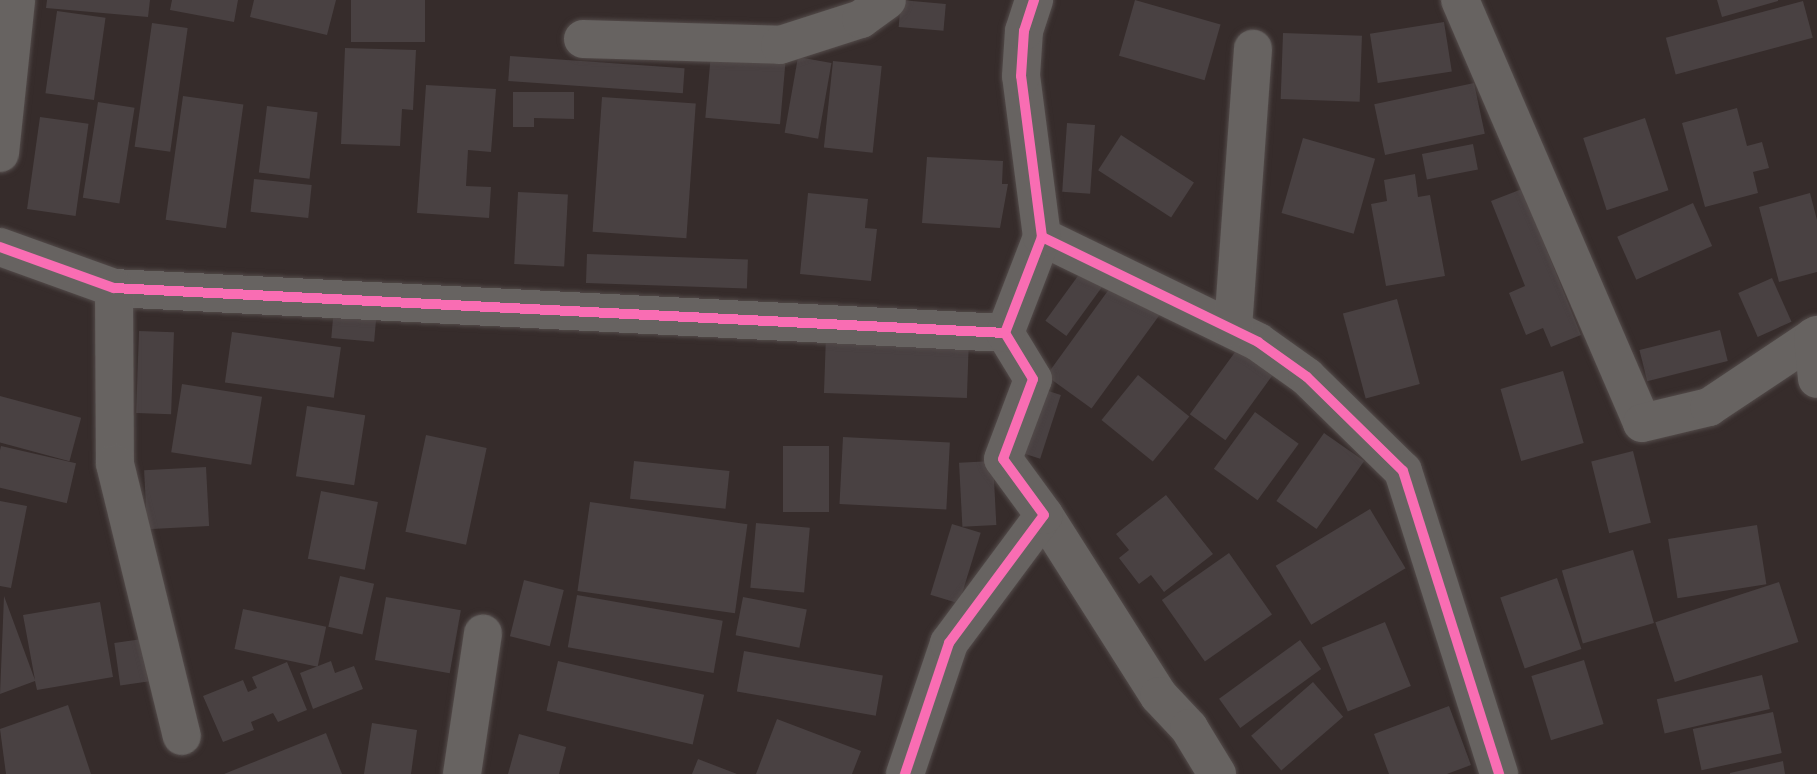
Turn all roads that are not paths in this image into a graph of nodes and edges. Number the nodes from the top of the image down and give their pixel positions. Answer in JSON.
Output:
{"nodes":[{"id":1,"x":16,"y":0,"type":"edge"},
{"id":2,"x":887,"y":0,"type":"edge"},
{"id":3,"x":1034,"y":0,"type":"edge"},
{"id":4,"x":1460,"y":0,"type":"edge"},
{"id":5,"x":583,"y":39,"type":"dead end"},
{"id":6,"x":1253,"y":49,"type":"dead end"},
{"id":7,"x":0,"y":153,"type":"edge"},
{"id":8,"x":1042,"y":237,"type":"junction"},
{"id":9,"x":0,"y":247,"type":"edge"},
{"id":10,"x":114,"y":288,"type":"junction"},
{"id":11,"x":1233,"y":328,"type":"junction"},
{"id":12,"x":1005,"y":333,"type":"junction"},
{"id":13,"x":1815,"y":336,"type":"edge"},
{"id":14,"x":1817,"y":379,"type":"edge"},
{"id":15,"x":1044,"y":515,"type":"junction"},
{"id":16,"x":483,"y":634,"type":"dead end"},
{"id":17,"x":182,"y":736,"type":"dead end"},
{"id":18,"x":462,"y":774,"type":"edge"},
{"id":19,"x":905,"y":774,"type":"edge"},
{"id":20,"x":1217,"y":774,"type":"edge"},
{"id":21,"x":1499,"y":774,"type":"edge"}],
"edges":[{"from":1,"to":7,"type":"street"},
{"from":2,"to":5,"type":"street"},
{"from":3,"to":8,"type":"street"},
{"from":4,"to":13,"type":"street"},
{"from":6,"to":11,"type":"street"},
{"from":8,"to":11,"type":"street"},
{"from":8,"to":12,"type":"street"},
{"from":9,"to":10,"type":"street"},
{"from":10,"to":12,"type":"street"},
{"from":10,"to":17,"type":"street"},
{"from":11,"to":21,"type":"street"},
{"from":12,"to":15,"type":"street"},
{"from":13,"to":14,"type":"street"},
{"from":15,"to":19,"type":"street"},
{"from":15,"to":20,"type":"street"},
{"from":16,"to":18,"type":"street"}]}
